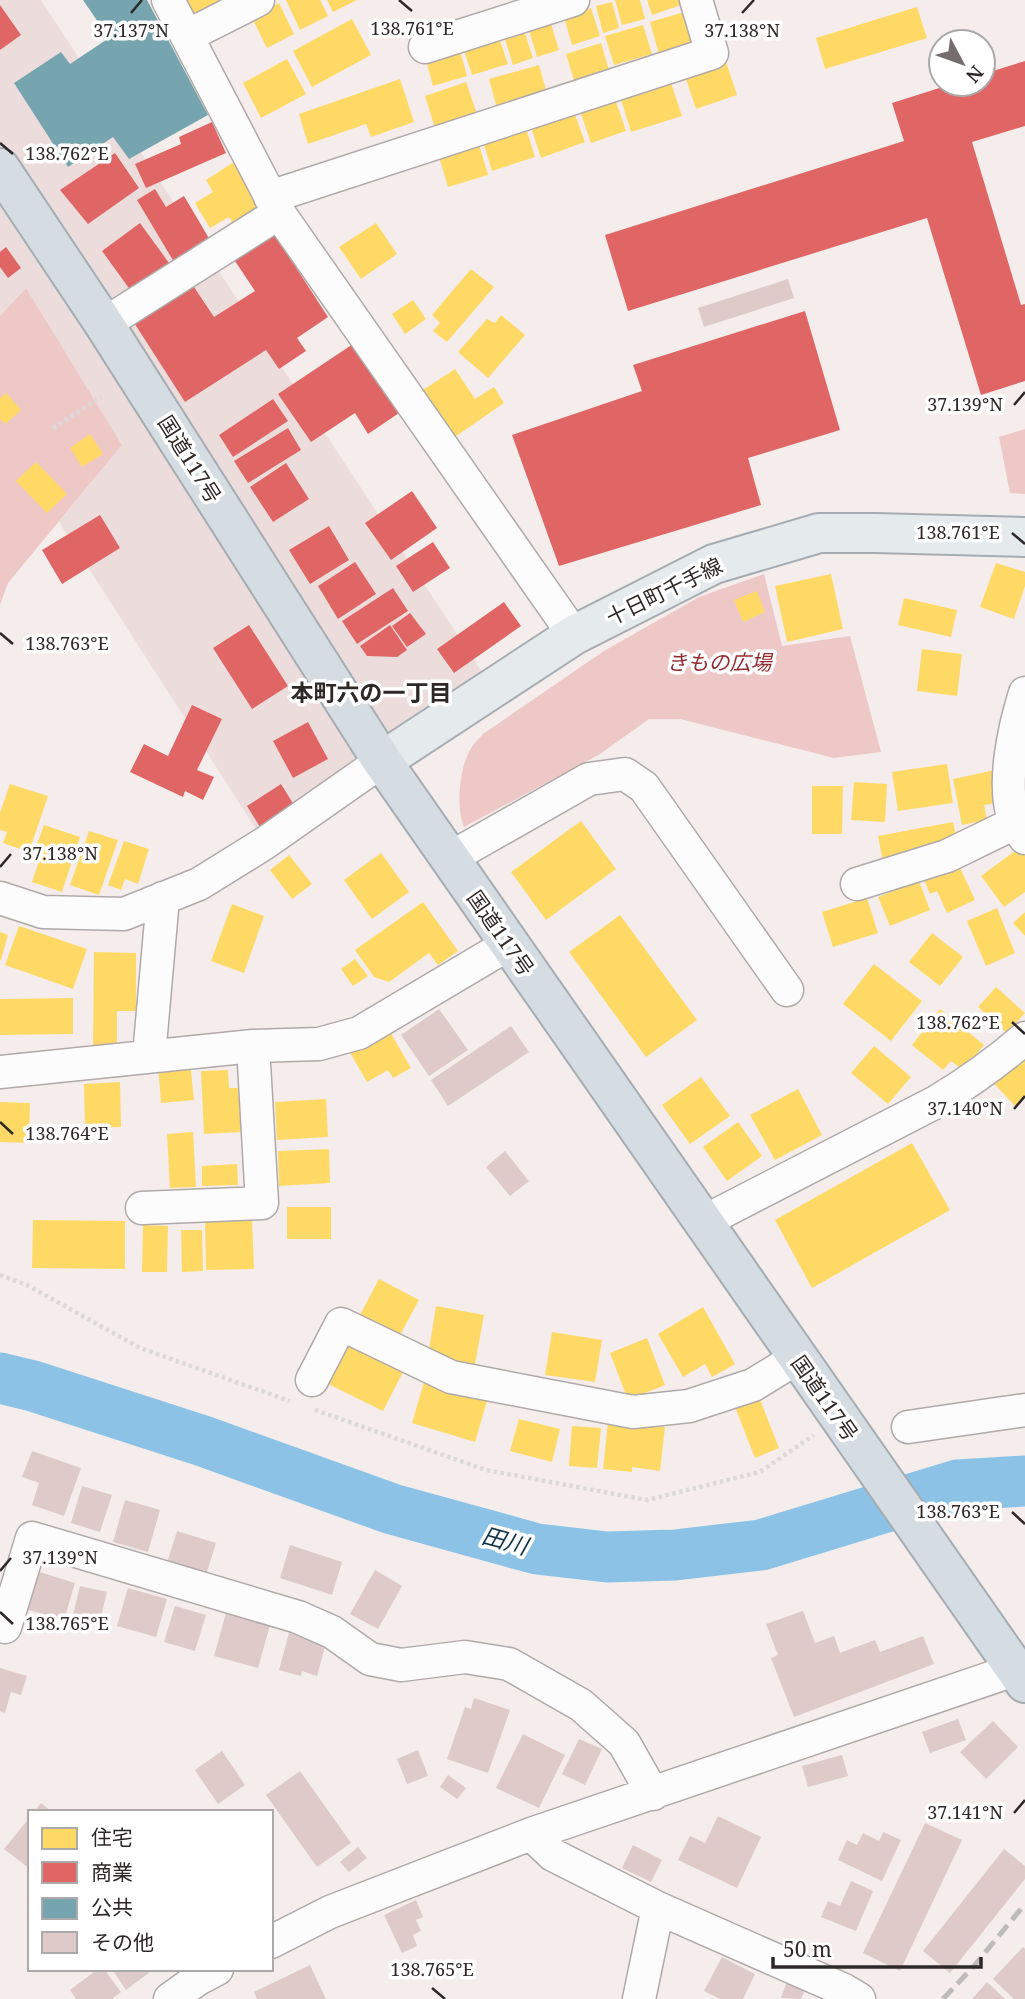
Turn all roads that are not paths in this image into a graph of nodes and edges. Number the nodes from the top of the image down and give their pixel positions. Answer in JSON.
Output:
{"nodes":[{"id":1,"x":168,"y":0,"type":"edge"},
{"id":2,"x":258,"y":0,"type":"edge"},
{"id":3,"x":573,"y":0,"type":"edge"},
{"id":4,"x":696,"y":0,"type":"edge"},
{"id":5,"x":187,"y":36,"type":"junction"},
{"id":6,"x":425,"y":47,"type":"dead end"},
{"id":7,"x":0,"y":168,"type":"edge"},
{"id":8,"x":274,"y":205,"type":"junction"},
{"id":9,"x":104,"y":324,"type":"junction"},
{"id":10,"x":1025,"y":537,"type":"edge"},
{"id":11,"x":574,"y":635,"type":"junction"},
{"id":12,"x":1025,"y":694,"type":"edge"},
{"id":13,"x":382,"y":761,"type":"junction"},
{"id":14,"x":1019,"y":817,"type":"edge"},
{"id":15,"x":450,"y":858,"type":"junction"},
{"id":16,"x":857,"y":884,"type":"dead end"},
{"id":17,"x":0,"y":898,"type":"edge"},
{"id":18,"x":163,"y":898,"type":"junction"},
{"id":19,"x":509,"y":944,"type":"junction"},
{"id":20,"x":787,"y":990,"type":"dead end"},
{"id":21,"x":1025,"y":1038,"type":"edge"},
{"id":22,"x":253,"y":1046,"type":"junction"},
{"id":23,"x":149,"y":1056,"type":"junction"},
{"id":24,"x":0,"y":1072,"type":"edge"},
{"id":25,"x":142,"y":1208,"type":"dead end"},
{"id":26,"x":702,"y":1222,"type":"junction"},
{"id":27,"x":797,"y":1358,"type":"junction"},
{"id":28,"x":307,"y":1398,"type":"road end"},
{"id":29,"x":1025,"y":1410,"type":"edge"},
{"id":30,"x":908,"y":1427,"type":"dead end"},
{"id":31,"x":0,"y":1625,"type":"edge"},
{"id":32,"x":1021,"y":1676,"type":"edge"},
{"id":33,"x":653,"y":1794,"type":"junction"},
{"id":34,"x":531,"y":1834,"type":"junction"},
{"id":35,"x":660,"y":1909,"type":"junction"},
{"id":36,"x":273,"y":1941,"type":"edge"},
{"id":37,"x":213,"y":1971,"type":"edge"},
{"id":38,"x":170,"y":1999,"type":"edge"},
{"id":39,"x":639,"y":1999,"type":"edge"},
{"id":40,"x":859,"y":1999,"type":"edge"}],
"edges":[{"from":1,"to":5,"type":"street"},
{"from":2,"to":5,"type":"street"},
{"from":3,"to":6,"type":"street"},
{"from":4,"to":8,"type":"street"},
{"from":5,"to":8,"type":"street"},
{"from":7,"to":9,"type":"highway","name":"国道117号"},
{"from":8,"to":9,"type":"street"},
{"from":8,"to":11,"type":"street"},
{"from":9,"to":13,"type":"highway","name":"国道117号"},
{"from":10,"to":11,"type":"main road","name":"十日町千手線"},
{"from":11,"to":13,"type":"main road","name":"十日町千手線"},
{"from":12,"to":14,"type":"street"},
{"from":13,"to":15,"type":"highway","name":"国道117号"},
{"from":13,"to":18,"type":"street"},
{"from":14,"to":16,"type":"street"},
{"from":15,"to":19,"type":"highway","name":"国道117号"},
{"from":15,"to":20,"type":"street"},
{"from":17,"to":18,"type":"street"},
{"from":18,"to":23,"type":"street"},
{"from":19,"to":22,"type":"street"},
{"from":19,"to":26,"type":"highway","name":"国道117号"},
{"from":21,"to":26,"type":"street"},
{"from":22,"to":23,"type":"street"},
{"from":22,"to":25,"type":"street"},
{"from":23,"to":24,"type":"street"},
{"from":26,"to":27,"type":"highway","name":"国道117号"},
{"from":27,"to":28,"type":"street"},
{"from":27,"to":32,"type":"highway","name":"国道117号"},
{"from":29,"to":30,"type":"street"},
{"from":31,"to":33,"type":"street"},
{"from":32,"to":33,"type":"street"},
{"from":33,"to":34,"type":"street"},
{"from":34,"to":35,"type":"street"},
{"from":34,"to":36,"type":"street"},
{"from":35,"to":39,"type":"street"},
{"from":35,"to":40,"type":"street"},
{"from":37,"to":38,"type":"street"}]}
